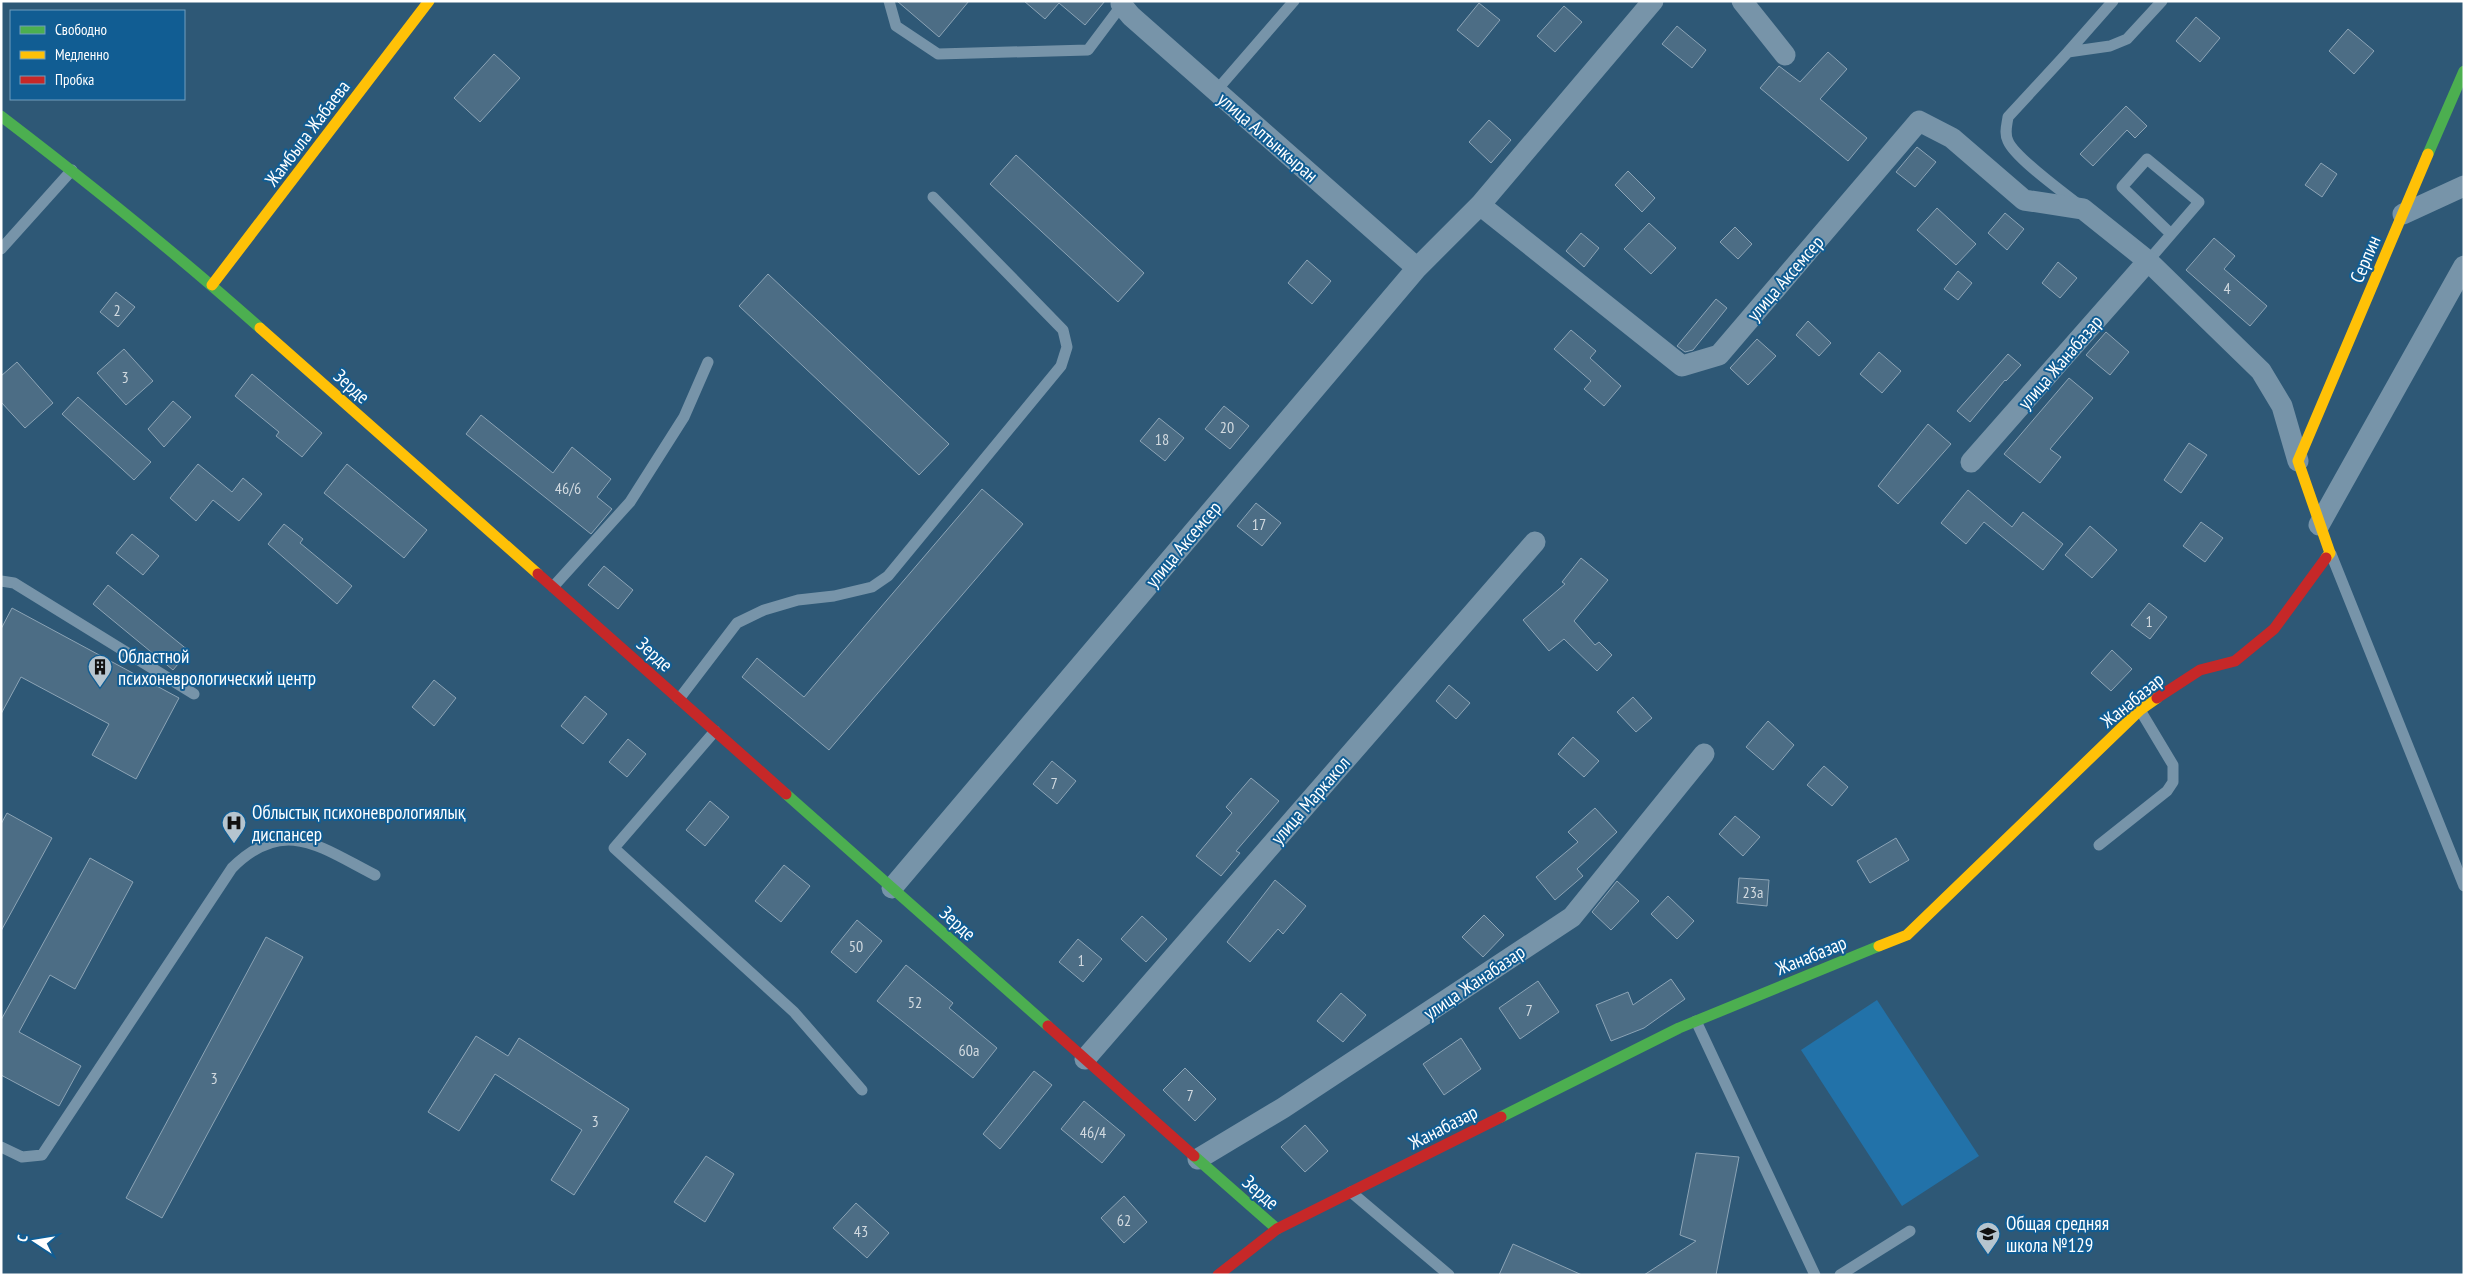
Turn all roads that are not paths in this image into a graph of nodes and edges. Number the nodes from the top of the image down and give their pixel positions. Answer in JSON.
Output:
{"nodes":[{"id":1,"x":429,"y":1,"type":"edge"},
{"id":2,"x":888,"y":1,"type":"edge"},
{"id":3,"x":1294,"y":1,"type":"edge"},
{"id":4,"x":1653,"y":1,"type":"edge"},
{"id":5,"x":1742,"y":1,"type":"edge"},
{"id":6,"x":2113,"y":1,"type":"edge"},
{"id":7,"x":2162,"y":1,"type":"edge"},
{"id":8,"x":1123,"y":3,"type":"edge"},
{"id":9,"x":2068,"y":52,"type":"junction"},
{"id":10,"x":1785,"y":55,"type":"dead end"},
{"id":11,"x":2464,"y":71,"type":"edge"},
{"id":12,"x":1216,"y":91,"type":"junction"},
{"id":13,"x":1,"y":116,"type":"edge"},
{"id":14,"x":72,"y":170,"type":"junction"},
{"id":15,"x":2464,"y":186,"type":"edge"},
{"id":16,"x":933,"y":197,"type":"dead end"},
{"id":17,"x":1480,"y":204,"type":"junction"},
{"id":18,"x":2083,"y":209,"type":"junction"},
{"id":19,"x":2404,"y":214,"type":"junction"},
{"id":20,"x":2171,"y":234,"type":"junction"},
{"id":21,"x":1,"y":249,"type":"edge"},
{"id":22,"x":2148,"y":261,"type":"junction"},
{"id":23,"x":2464,"y":266,"type":"edge"},
{"id":24,"x":1416,"y":268,"type":"junction"},
{"id":25,"x":212,"y":285,"type":"junction"},
{"id":26,"x":708,"y":362,"type":"dead end"},
{"id":27,"x":2298,"y":461,"type":"junction"},
{"id":28,"x":1971,"y":462,"type":"dead end"},
{"id":29,"x":2319,"y":524,"type":"junction"},
{"id":30,"x":1535,"y":542,"type":"dead end"},
{"id":31,"x":2330,"y":553,"type":"junction"},
{"id":32,"x":1,"y":581,"type":"edge"},
{"id":33,"x":553,"y":587,"type":"junction"},
{"id":34,"x":194,"y":694,"type":"dead end"},
{"id":35,"x":679,"y":699,"type":"junction"},
{"id":36,"x":2140,"y":710,"type":"junction"},
{"id":37,"x":715,"y":731,"type":"junction"},
{"id":38,"x":1704,"y":754,"type":"dead end"},
{"id":39,"x":2099,"y":845,"type":"dead end"},
{"id":40,"x":374,"y":875,"type":"dead end"},
{"id":41,"x":2464,"y":886,"type":"edge"},
{"id":42,"x":892,"y":888,"type":"junction"},
{"id":43,"x":1696,"y":1021,"type":"junction"},
{"id":44,"x":1085,"y":1059,"type":"junction"},
{"id":45,"x":862,"y":1090,"type":"dead end"},
{"id":46,"x":1,"y":1147,"type":"edge"},
{"id":47,"x":1198,"y":1159,"type":"junction"},
{"id":48,"x":1351,"y":1192,"type":"junction"},
{"id":49,"x":1277,"y":1229,"type":"junction"},
{"id":50,"x":1910,"y":1231,"type":"dead end"},
{"id":51,"x":1218,"y":1275,"type":"edge"},
{"id":52,"x":1449,"y":1275,"type":"edge"},
{"id":53,"x":1815,"y":1275,"type":"edge"},
{"id":54,"x":1840,"y":1275,"type":"edge"}],
"edges":[{"from":1,"to":25,"type":"street","name":"Жамбыла Жабаева"},
{"from":2,"to":8,"type":"lane"},
{"from":3,"to":12,"type":"lane"},
{"from":4,"to":17,"type":"street","name":"улица Аксемсер"},
{"from":5,"to":10,"type":"street"},
{"from":6,"to":9,"type":"lane"},
{"from":7,"to":9,"type":"lane"},
{"from":8,"to":12,"type":"street","name":"улица Алтынкыран"},
{"from":9,"to":18,"type":"lane"},
{"from":11,"to":19,"type":"street","name":"Серпин"},
{"from":12,"to":24,"type":"street","name":"улица Алтынкыран"},
{"from":13,"to":14,"type":"street","name":"Зерде"},
{"from":14,"to":21,"type":"lane"},
{"from":14,"to":25,"type":"street","name":"Зерде"},
{"from":15,"to":19,"type":"street"},
{"from":16,"to":35,"type":"lane"},
{"from":17,"to":18,"type":"street","name":"улица Аксемсер"},
{"from":17,"to":24,"type":"street","name":"улица Аксемсер"},
{"from":18,"to":22,"type":"street"},
{"from":19,"to":27,"type":"street","name":"Серпин"},
{"from":20,"to":20,"type":"lane"},
{"from":20,"to":22,"type":"lane"},
{"from":22,"to":27,"type":"street"},
{"from":22,"to":28,"type":"street","name":"улица Жанабазар"},
{"from":23,"to":29,"type":"street"},
{"from":24,"to":42,"type":"street","name":"улица Аксемсер"},
{"from":25,"to":33,"type":"street","name":"Зерде"},
{"from":26,"to":33,"type":"lane"},
{"from":27,"to":29,"type":"street"},
{"from":29,"to":31,"type":"street"},
{"from":30,"to":44,"type":"street","name":"улица Маркакол"},
{"from":31,"to":36,"type":"street","name":"Жанабазар"},
{"from":31,"to":41,"type":"lane"},
{"from":32,"to":34,"type":"lane"},
{"from":33,"to":35,"type":"street","name":"Зерде"},
{"from":35,"to":37,"type":"street","name":"Зерде"},
{"from":36,"to":39,"type":"lane"},
{"from":36,"to":43,"type":"street","name":"Жанабазар"},
{"from":37,"to":42,"type":"street","name":"Зерде"},
{"from":37,"to":45,"type":"lane"},
{"from":38,"to":47,"type":"street","name":"улица Жанабазар"},
{"from":40,"to":46,"type":"lane"},
{"from":42,"to":44,"type":"street","name":"Зерде"},
{"from":43,"to":48,"type":"street","name":"Жанабазар"},
{"from":43,"to":53,"type":"lane"},
{"from":44,"to":47,"type":"street","name":"Зерде"},
{"from":47,"to":49,"type":"street","name":"Зерде"},
{"from":48,"to":49,"type":"street","name":"Жанабазар"},
{"from":48,"to":52,"type":"lane"},
{"from":49,"to":51,"type":"street","name":"Жанабазар"},
{"from":50,"to":54,"type":"lane"}]}
